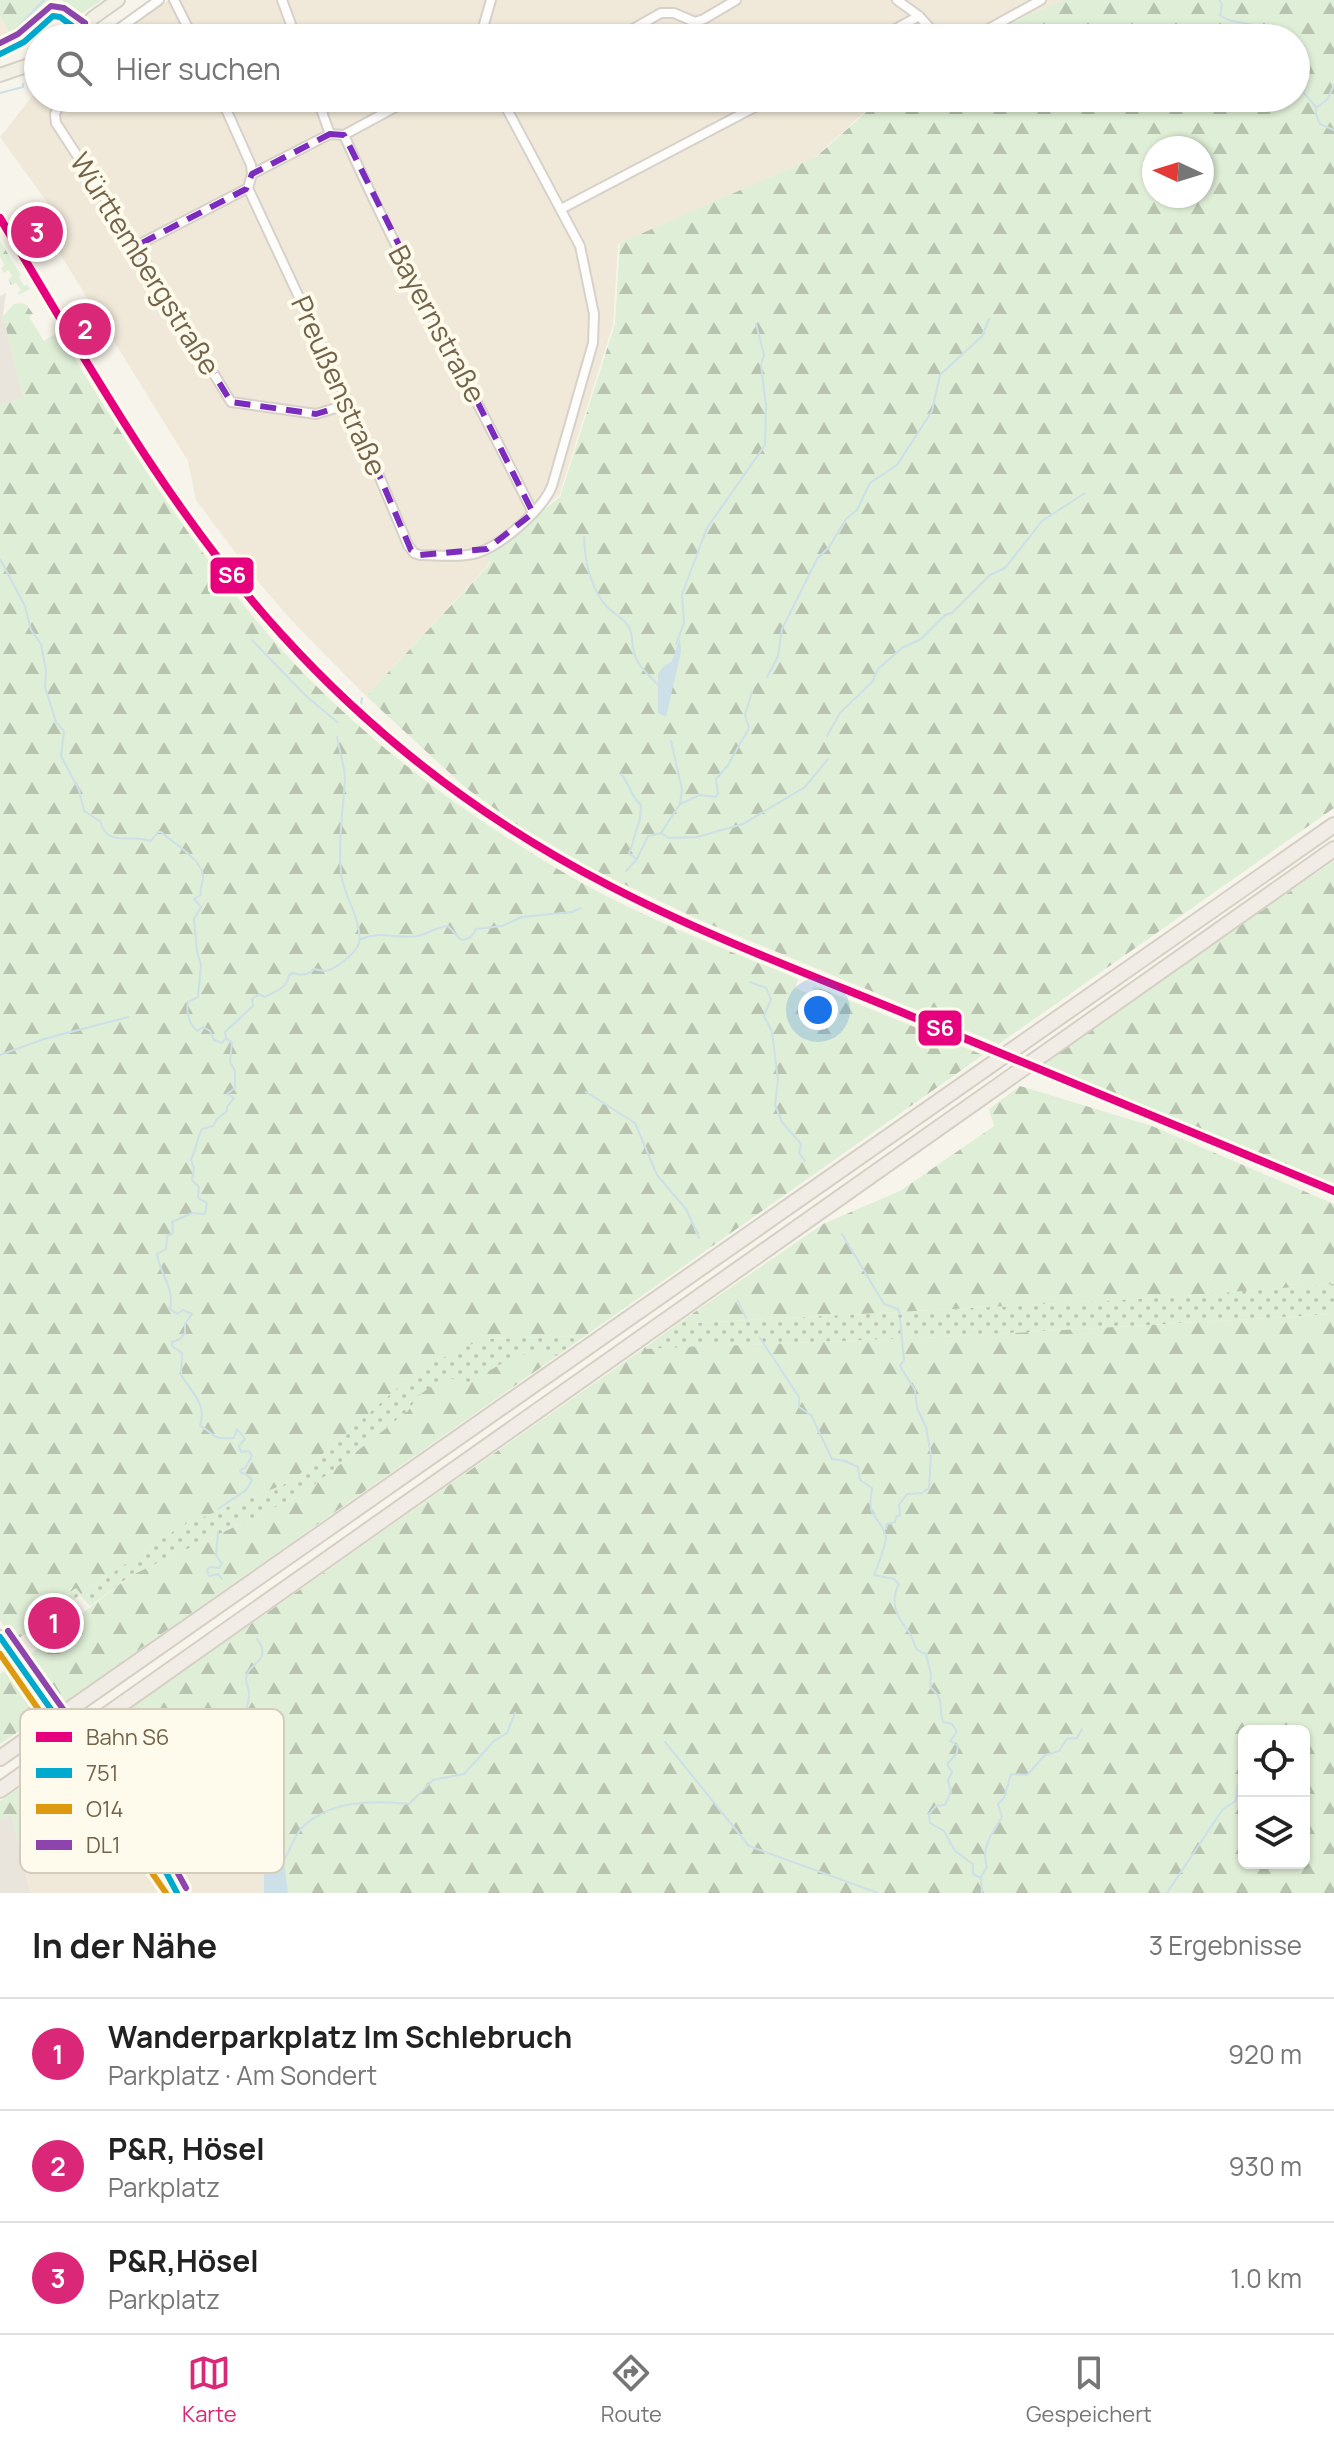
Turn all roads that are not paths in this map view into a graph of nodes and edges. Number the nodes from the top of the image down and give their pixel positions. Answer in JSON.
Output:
{"nodes":[{"id":1,"x":118,"y":0,"type":"edge"},
{"id":2,"x":159,"y":0,"type":"edge"},
{"id":3,"x":174,"y":0,"type":"edge"},
{"id":4,"x":282,"y":0,"type":"edge"},
{"id":5,"x":491,"y":0,"type":"edge"},
{"id":6,"x":736,"y":0,"type":"edge"},
{"id":7,"x":897,"y":0,"type":"edge"},
{"id":8,"x":1041,"y":0,"type":"edge"},
{"id":9,"x":919,"y":16,"type":"junction"},
{"id":10,"x":87,"y":24,"type":"edge"},
{"id":11,"x":126,"y":24,"type":"edge"},
{"id":12,"x":186,"y":24,"type":"edge"},
{"id":13,"x":291,"y":24,"type":"edge"},
{"id":14,"x":484,"y":24,"type":"edge"},
{"id":15,"x":642,"y":24,"type":"edge"},
{"id":16,"x":904,"y":24,"type":"edge"},
{"id":17,"x":926,"y":24,"type":"edge"},
{"id":18,"x":997,"y":24,"type":"edge"},
{"id":19,"x":24,"y":67,"type":"edge"},
{"id":20,"x":0,"y":75,"type":"edge"},
{"id":21,"x":55,"y":112,"type":"edge"},
{"id":22,"x":227,"y":112,"type":"edge"},
{"id":23,"x":322,"y":112,"type":"edge"},
{"id":24,"x":386,"y":112,"type":"edge"},
{"id":25,"x":510,"y":112,"type":"edge"},
{"id":26,"x":745,"y":112,"type":"edge"},
{"id":27,"x":330,"y":134,"type":"junction"},
{"id":28,"x":344,"y":135,"type":"junction"},
{"id":29,"x":252,"y":174,"type":"junction"},
{"id":30,"x":248,"y":188,"type":"junction"},
{"id":31,"x":561,"y":209,"type":"junction"},
{"id":32,"x":136,"y":246,"type":"junction"},
{"id":33,"x":349,"y":404,"type":"junction"},
{"id":34,"x":533,"y":513,"type":"junction"},
{"id":35,"x":1334,"y":825,"type":"edge"},
{"id":36,"x":1334,"y":849,"type":"edge"},
{"id":37,"x":0,"y":1637,"type":"edge"},
{"id":38,"x":50,"y":1709,"type":"edge"},
{"id":39,"x":70,"y":1709,"type":"edge"},
{"id":40,"x":115,"y":1709,"type":"edge"},
{"id":41,"x":20,"y":1744,"type":"edge"},
{"id":42,"x":0,"y":1758,"type":"edge"},
{"id":43,"x":20,"y":1776,"type":"edge"},
{"id":44,"x":0,"y":1790,"type":"edge"},
{"id":45,"x":162,"y":1873,"type":"edge"},
{"id":46,"x":174,"y":1893,"type":"edge"}],
"edges":[{"from":1,"to":10,"type":"main road"},
{"from":2,"to":11,"type":"street"},
{"from":3,"to":12,"type":"street"},
{"from":4,"to":13,"type":"street"},
{"from":5,"to":14,"type":"street"},
{"from":6,"to":15,"type":"street"},
{"from":7,"to":9,"type":"street"},
{"from":8,"to":18,"type":"street"},
{"from":9,"to":16,"type":"street"},
{"from":9,"to":17,"type":"street"},
{"from":19,"to":20,"type":"main road"},
{"from":21,"to":32,"type":"street","name":"Württembergstraße"},
{"from":22,"to":29,"type":"street"},
{"from":23,"to":27,"type":"street"},
{"from":24,"to":28,"type":"street"},
{"from":25,"to":31,"type":"street"},
{"from":26,"to":31,"type":"street"},
{"from":27,"to":28,"type":"street"},
{"from":27,"to":29,"type":"street"},
{"from":28,"to":34,"type":"street","name":"Bayernstraße"},
{"from":29,"to":30,"type":"street"},
{"from":30,"to":32,"type":"street"},
{"from":30,"to":33,"type":"street","name":"Preußenstraße"},
{"from":31,"to":34,"type":"street"},
{"from":32,"to":33,"type":"street","name":"Württembergstraße"},
{"from":33,"to":34,"type":"street","name":"Preußenstraße"},
{"from":35,"to":39,"type":"highway"},
{"from":36,"to":40,"type":"highway"},
{"from":37,"to":38,"type":"main road","bridge":true},
{"from":41,"to":42,"type":"highway"},
{"from":43,"to":44,"type":"highway"},
{"from":45,"to":46,"type":"main road","bridge":true}]}
